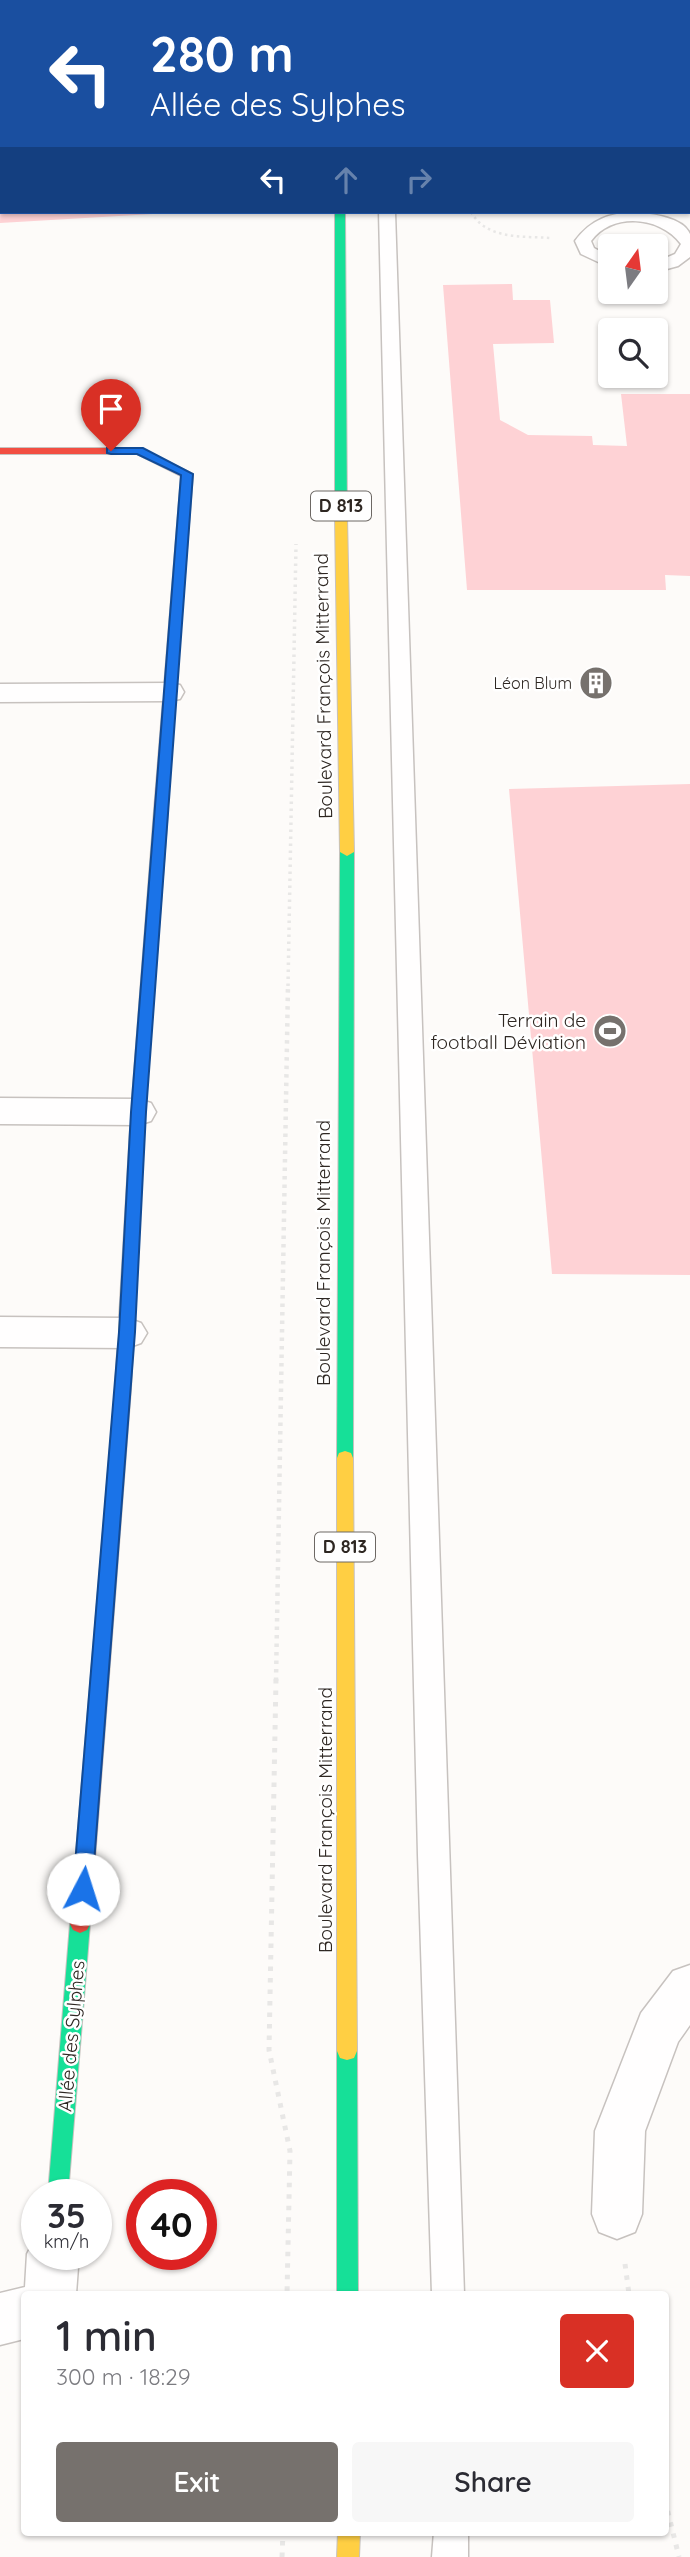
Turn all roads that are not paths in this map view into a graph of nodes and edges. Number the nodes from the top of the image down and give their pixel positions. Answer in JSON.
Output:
{"nodes":[{"id":1,"x":340,"y":214,"type":"edge"},
{"id":2,"x":387,"y":214,"type":"edge"},
{"id":3,"x":645,"y":215,"type":"edge"},
{"id":4,"x":598,"y":257,"type":"edge"},
{"id":5,"x":668,"y":263,"type":"edge"},
{"id":6,"x":0,"y":451,"type":"edge"},
{"id":7,"x":169,"y":692,"type":"junction"},
{"id":8,"x":0,"y":693,"type":"edge"},
{"id":9,"x":0,"y":1111,"type":"edge"},
{"id":10,"x":138,"y":1112,"type":"junction"},
{"id":11,"x":0,"y":1332,"type":"edge"},
{"id":12,"x":127,"y":1332,"type":"junction"},
{"id":13,"x":690,"y":1987,"type":"edge"},
{"id":14,"x":59,"y":2179,"type":"edge"},
{"id":15,"x":617,"y":2214,"type":"dead end"},
{"id":16,"x":52,"y":2270,"type":"edge"},
{"id":17,"x":50,"y":2291,"type":"edge"},
{"id":18,"x":348,"y":2291,"type":"edge"},
{"id":19,"x":448,"y":2291,"type":"edge"},
{"id":20,"x":21,"y":2313,"type":"edge"},
{"id":21,"x":0,"y":2319,"type":"edge"},
{"id":22,"x":349,"y":2536,"type":"edge"},
{"id":23,"x":451,"y":2536,"type":"edge"},
{"id":24,"x":348,"y":2557,"type":"edge"},
{"id":25,"x":450,"y":2557,"type":"edge"}],
"edges":[{"from":1,"to":18,"type":"main road","name":"Boulevard François Mitterrand","number":"D 813"},
{"from":2,"to":19,"type":"lane"},
{"from":3,"to":4,"type":"lane"},
{"from":3,"to":5,"type":"lane"},
{"from":6,"to":7,"type":"main road","name":"Allée des Sylphes"},
{"from":7,"to":8,"type":"street"},
{"from":7,"to":10,"type":"main road","name":"Allée des Sylphes"},
{"from":9,"to":10,"type":"street"},
{"from":10,"to":12,"type":"main road","name":"Allée des Sylphes"},
{"from":11,"to":12,"type":"street"},
{"from":12,"to":14,"type":"main road","name":"Allée des Sylphes"},
{"from":13,"to":15,"type":"street"},
{"from":16,"to":17,"type":"street"},
{"from":20,"to":21,"type":"street"},
{"from":22,"to":24,"type":"main road"},
{"from":23,"to":25,"type":"lane"}]}
